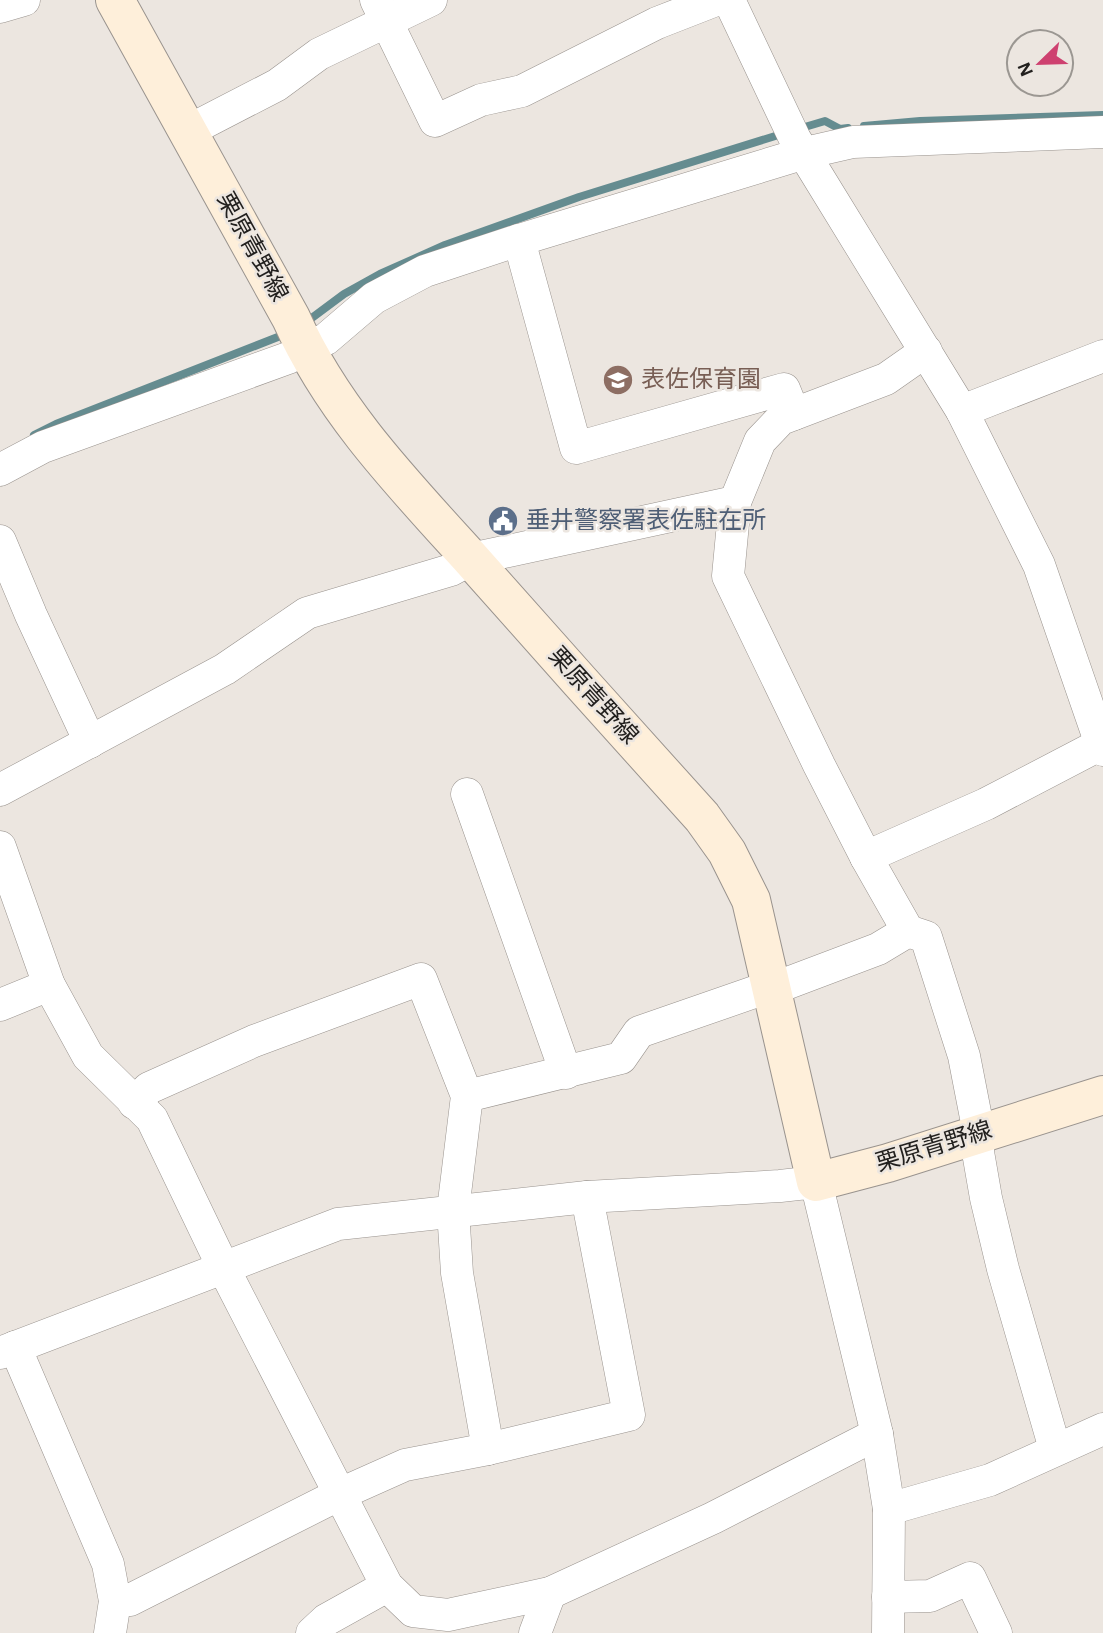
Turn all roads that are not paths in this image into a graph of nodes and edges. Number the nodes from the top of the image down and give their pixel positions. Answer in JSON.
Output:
{"nodes":[{"id":1,"x":24,"y":0,"type":"edge"},
{"id":2,"x":115,"y":0,"type":"edge"},
{"id":3,"x":431,"y":0,"type":"edge"},
{"id":4,"x":716,"y":0,"type":"edge"},
{"id":5,"x":729,"y":0,"type":"edge"},
{"id":6,"x":0,"y":7,"type":"edge"},
{"id":7,"x":381,"y":11,"type":"edge"},
{"id":8,"x":188,"y":131,"type":"junction"},
{"id":9,"x":1103,"y":132,"type":"edge"},
{"id":10,"x":796,"y":137,"type":"junction"},
{"id":11,"x":519,"y":240,"type":"junction"},
{"id":12,"x":299,"y":336,"type":"junction"},
{"id":13,"x":926,"y":351,"type":"junction"},
{"id":14,"x":1103,"y":356,"type":"edge"},
{"id":15,"x":962,"y":411,"type":"junction"},
{"id":16,"x":794,"y":414,"type":"junction"},
{"id":17,"x":0,"y":470,"type":"edge"},
{"id":18,"x":734,"y":502,"type":"junction"},
{"id":19,"x":0,"y":541,"type":"edge"},
{"id":20,"x":471,"y":559,"type":"junction"},
{"id":21,"x":90,"y":742,"type":"junction"},
{"id":22,"x":1102,"y":746,"type":"edge"},
{"id":23,"x":0,"y":790,"type":"edge"},
{"id":24,"x":467,"y":794,"type":"dead end"},
{"id":25,"x":0,"y":847,"type":"edge"},
{"id":26,"x":866,"y":857,"type":"junction"},
{"id":27,"x":908,"y":931,"type":"junction"},
{"id":28,"x":49,"y":985,"type":"junction"},
{"id":29,"x":772,"y":989,"type":"junction"},
{"id":30,"x":0,"y":1005,"type":"edge"},
{"id":31,"x":566,"y":1073,"type":"junction"},
{"id":32,"x":1103,"y":1095,"type":"edge"},
{"id":33,"x":467,"y":1096,"type":"junction"},
{"id":34,"x":134,"y":1103,"type":"junction"},
{"id":35,"x":979,"y":1133,"type":"junction"},
{"id":36,"x":816,"y":1182,"type":"junction"},
{"id":37,"x":587,"y":1197,"type":"junction"},
{"id":38,"x":453,"y":1210,"type":"junction"},
{"id":39,"x":224,"y":1269,"type":"junction"},
{"id":40,"x":8,"y":1350,"type":"edge"},
{"id":41,"x":1103,"y":1429,"type":"edge"},
{"id":42,"x":877,"y":1434,"type":"junction"},
{"id":43,"x":488,"y":1449,"type":"junction"},
{"id":44,"x":1055,"y":1449,"type":"junction"},
{"id":45,"x":340,"y":1494,"type":"junction"},
{"id":46,"x":889,"y":1509,"type":"junction"},
{"id":47,"x":387,"y":1587,"type":"junction"},
{"id":48,"x":550,"y":1593,"type":"junction"},
{"id":49,"x":888,"y":1597,"type":"junction"},
{"id":50,"x":115,"y":1601,"type":"junction"},
{"id":51,"x":110,"y":1633,"type":"edge"},
{"id":52,"x":312,"y":1633,"type":"edge"},
{"id":53,"x":535,"y":1633,"type":"edge"},
{"id":54,"x":888,"y":1633,"type":"edge"},
{"id":55,"x":996,"y":1633,"type":"edge"}],
"edges":[{"from":1,"to":6,"type":"street"},
{"from":2,"to":8,"type":"main road","name":"栗原青野線"},
{"from":3,"to":7,"type":"street"},
{"from":4,"to":7,"type":"street"},
{"from":5,"to":10,"type":"street"},
{"from":7,"to":8,"type":"street"},
{"from":8,"to":12,"type":"main road","name":"栗原青野線"},
{"from":9,"to":10,"type":"street"},
{"from":10,"to":11,"type":"street"},
{"from":10,"to":13,"type":"street"},
{"from":11,"to":12,"type":"street"},
{"from":11,"to":16,"type":"street"},
{"from":12,"to":17,"type":"street"},
{"from":12,"to":20,"type":"main road","name":"栗原青野線"},
{"from":13,"to":15,"type":"street"},
{"from":13,"to":16,"type":"street"},
{"from":14,"to":15,"type":"street"},
{"from":15,"to":22,"type":"street"},
{"from":16,"to":18,"type":"street"},
{"from":18,"to":20,"type":"street"},
{"from":18,"to":26,"type":"street"},
{"from":19,"to":21,"type":"street"},
{"from":20,"to":21,"type":"street"},
{"from":20,"to":29,"type":"main road","name":"栗原青野線"},
{"from":21,"to":23,"type":"street"},
{"from":22,"to":26,"type":"street"},
{"from":24,"to":31,"type":"street"},
{"from":25,"to":28,"type":"street"},
{"from":26,"to":27,"type":"street"},
{"from":27,"to":29,"type":"street"},
{"from":27,"to":35,"type":"street"},
{"from":28,"to":30,"type":"street"},
{"from":28,"to":34,"type":"street"},
{"from":29,"to":31,"type":"street"},
{"from":29,"to":36,"type":"main road","name":"栗原青野線"},
{"from":31,"to":33,"type":"street"},
{"from":32,"to":35,"type":"main road","name":"栗原青野線"},
{"from":33,"to":34,"type":"street"},
{"from":33,"to":38,"type":"street"},
{"from":34,"to":39,"type":"street"},
{"from":35,"to":36,"type":"main road","name":"栗原青野線"},
{"from":35,"to":44,"type":"street"},
{"from":36,"to":37,"type":"street"},
{"from":36,"to":42,"type":"street"},
{"from":37,"to":38,"type":"street"},
{"from":37,"to":43,"type":"street"},
{"from":38,"to":39,"type":"street"},
{"from":38,"to":43,"type":"street"},
{"from":39,"to":40,"type":"street"},
{"from":39,"to":45,"type":"street"},
{"from":40,"to":50,"type":"street"},
{"from":41,"to":44,"type":"street"},
{"from":42,"to":46,"type":"street"},
{"from":42,"to":48,"type":"street"},
{"from":43,"to":45,"type":"street"},
{"from":44,"to":46,"type":"street"},
{"from":45,"to":47,"type":"street"},
{"from":45,"to":50,"type":"street"},
{"from":46,"to":49,"type":"street"},
{"from":47,"to":48,"type":"street"},
{"from":47,"to":52,"type":"street"},
{"from":48,"to":53,"type":"street"},
{"from":49,"to":54,"type":"street"},
{"from":49,"to":55,"type":"street"},
{"from":50,"to":51,"type":"street"}]}
